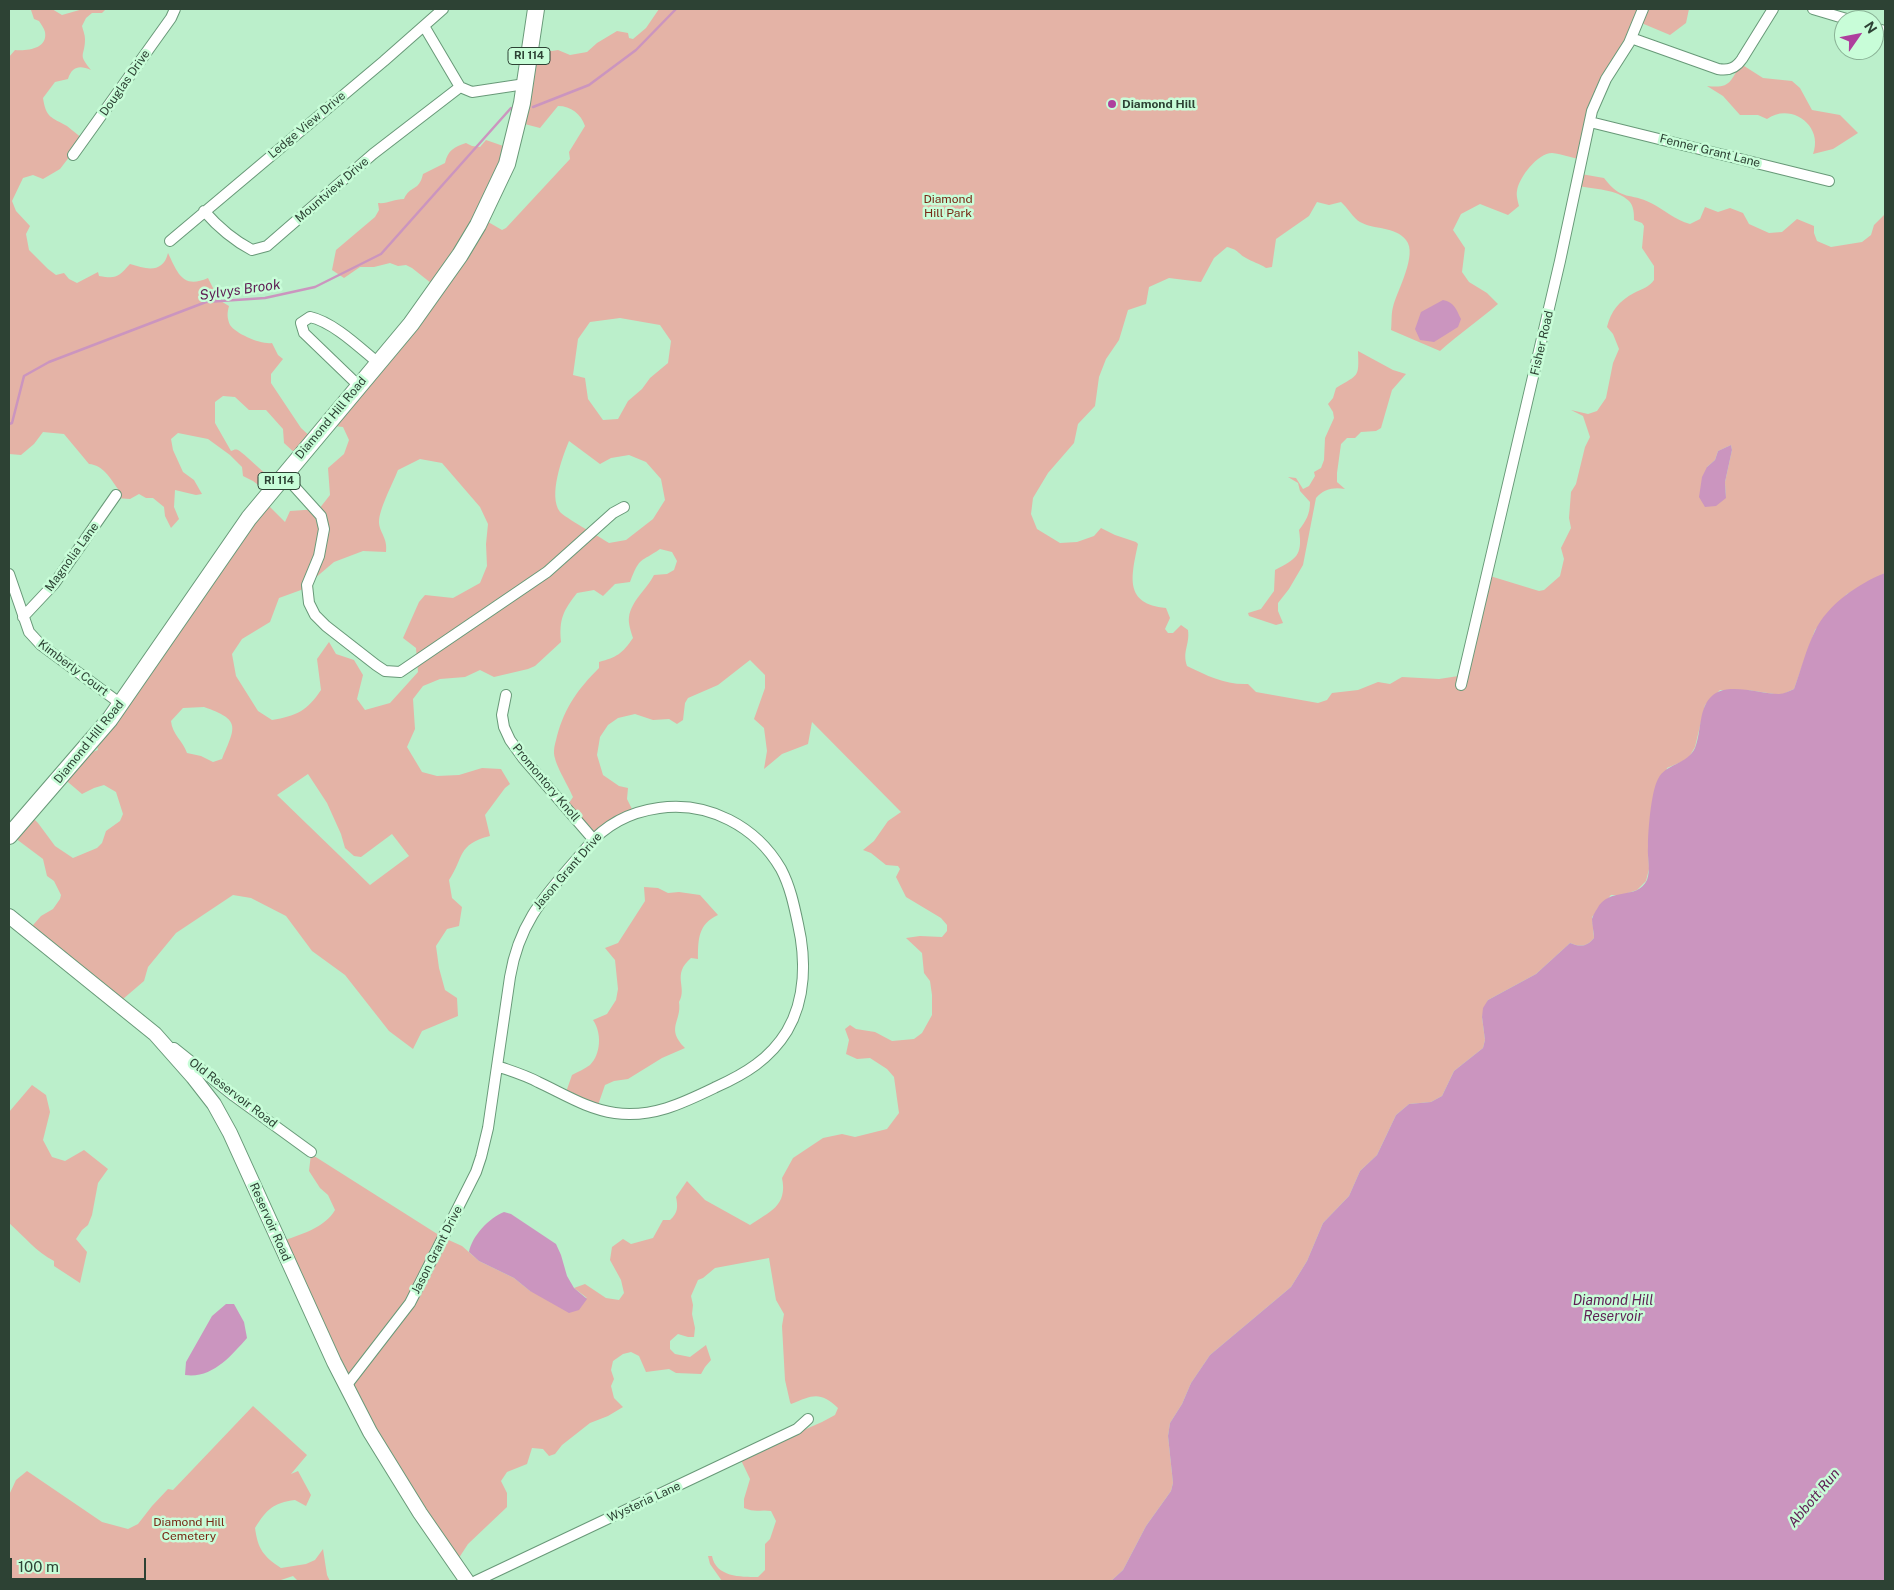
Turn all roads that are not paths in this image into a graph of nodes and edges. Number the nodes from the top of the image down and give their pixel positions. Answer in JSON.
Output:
{"nodes":[{"id":1,"x":175,"y":9,"type":"edge"},
{"id":2,"x":443,"y":9,"type":"edge"},
{"id":3,"x":536,"y":9,"type":"edge"},
{"id":4,"x":1643,"y":9,"type":"edge"},
{"id":5,"x":1773,"y":9,"type":"edge"},
{"id":6,"x":1814,"y":9,"type":"edge"},
{"id":7,"x":1834,"y":15,"type":"edge"},
{"id":8,"x":424,"y":26,"type":"junction"},
{"id":9,"x":1631,"y":38,"type":"junction"},
{"id":10,"x":525,"y":84,"type":"junction"},
{"id":11,"x":460,"y":87,"type":"junction"},
{"id":12,"x":1590,"y":122,"type":"junction"},
{"id":13,"x":73,"y":155,"type":"dead end"},
{"id":14,"x":1829,"y":181,"type":"dead end"},
{"id":15,"x":204,"y":211,"type":"junction"},
{"id":16,"x":170,"y":240,"type":"dead end"},
{"id":17,"x":377,"y":362,"type":"junction"},
{"id":18,"x":359,"y":386,"type":"junction"},
{"id":19,"x":284,"y":475,"type":"junction"},
{"id":20,"x":116,"y":495,"type":"dead end"},
{"id":21,"x":624,"y":507,"type":"dead end"},
{"id":22,"x":9,"y":574,"type":"edge"},
{"id":23,"x":23,"y":617,"type":"junction"},
{"id":24,"x":1462,"y":685,"type":"dead end"},
{"id":25,"x":506,"y":695,"type":"dead end"},
{"id":26,"x":120,"y":704,"type":"junction"},
{"id":27,"x":9,"y":836,"type":"edge"},
{"id":28,"x":593,"y":839,"type":"junction"},
{"id":29,"x":9,"y":916,"type":"edge"},
{"id":30,"x":155,"y":1034,"type":"junction"},
{"id":31,"x":497,"y":1066,"type":"junction"},
{"id":32,"x":311,"y":1152,"type":"dead end"},
{"id":33,"x":346,"y":1386,"type":"junction"},
{"id":34,"x":808,"y":1419,"type":"dead end"},
{"id":35,"x":466,"y":1581,"type":"edge"},
{"id":36,"x":476,"y":1581,"type":"edge"}],
"edges":[{"from":1,"to":13,"type":"street","name":"Douglas Drive"},
{"from":2,"to":8,"type":"street","name":"Ledge View Drive"},
{"from":3,"to":10,"type":"main road","name":"Diamond Hill Road","number":"RI 114"},
{"from":4,"to":9,"type":"street","name":"Fisher Road"},
{"from":5,"to":9,"type":"street"},
{"from":6,"to":7,"type":"street"},
{"from":8,"to":11,"type":"street"},
{"from":8,"to":15,"type":"street","name":"Ledge View Drive"},
{"from":9,"to":12,"type":"street","name":"Fisher Road"},
{"from":10,"to":11,"type":"street"},
{"from":10,"to":17,"type":"main road","name":"Diamond Hill Road","number":"RI 114"},
{"from":11,"to":15,"type":"street","name":"Mountview Drive"},
{"from":12,"to":14,"type":"street","name":"Fenner Grant Lane"},
{"from":12,"to":24,"type":"street","name":"Fisher Road"},
{"from":15,"to":16,"type":"street","name":"Ledge View Drive"},
{"from":17,"to":18,"type":"main road","name":"Diamond Hill Road","number":"RI 114"},
{"from":17,"to":18,"type":"street"},
{"from":18,"to":19,"type":"main road","name":"Diamond Hill Road","number":"RI 114"},
{"from":19,"to":21,"type":"street"},
{"from":19,"to":26,"type":"main road","name":"Diamond Hill Road","number":"RI 114"},
{"from":20,"to":23,"type":"street","name":"Magnolia Lane"},
{"from":22,"to":23,"type":"street","name":"Kimberly Court"},
{"from":23,"to":26,"type":"street","name":"Kimberly Court"},
{"from":25,"to":28,"type":"street","name":"Promontory Knoll"},
{"from":26,"to":27,"type":"main road","name":"Diamond Hill Road","number":"RI 114"},
{"from":28,"to":31,"type":"street","name":"Jason Grant Drive"},
{"from":28,"to":31,"type":"street","name":"Jason Grant Drive"},
{"from":29,"to":30,"type":"street","name":"Reservoir Road"},
{"from":30,"to":32,"type":"street","name":"Old Reservoir Road"},
{"from":30,"to":33,"type":"street","name":"Reservoir Road"},
{"from":31,"to":33,"type":"street","name":"Jason Grant Drive"},
{"from":33,"to":35,"type":"street","name":"Reservoir Road"},
{"from":34,"to":36,"type":"street","name":"Wysteria Lane"}]}
